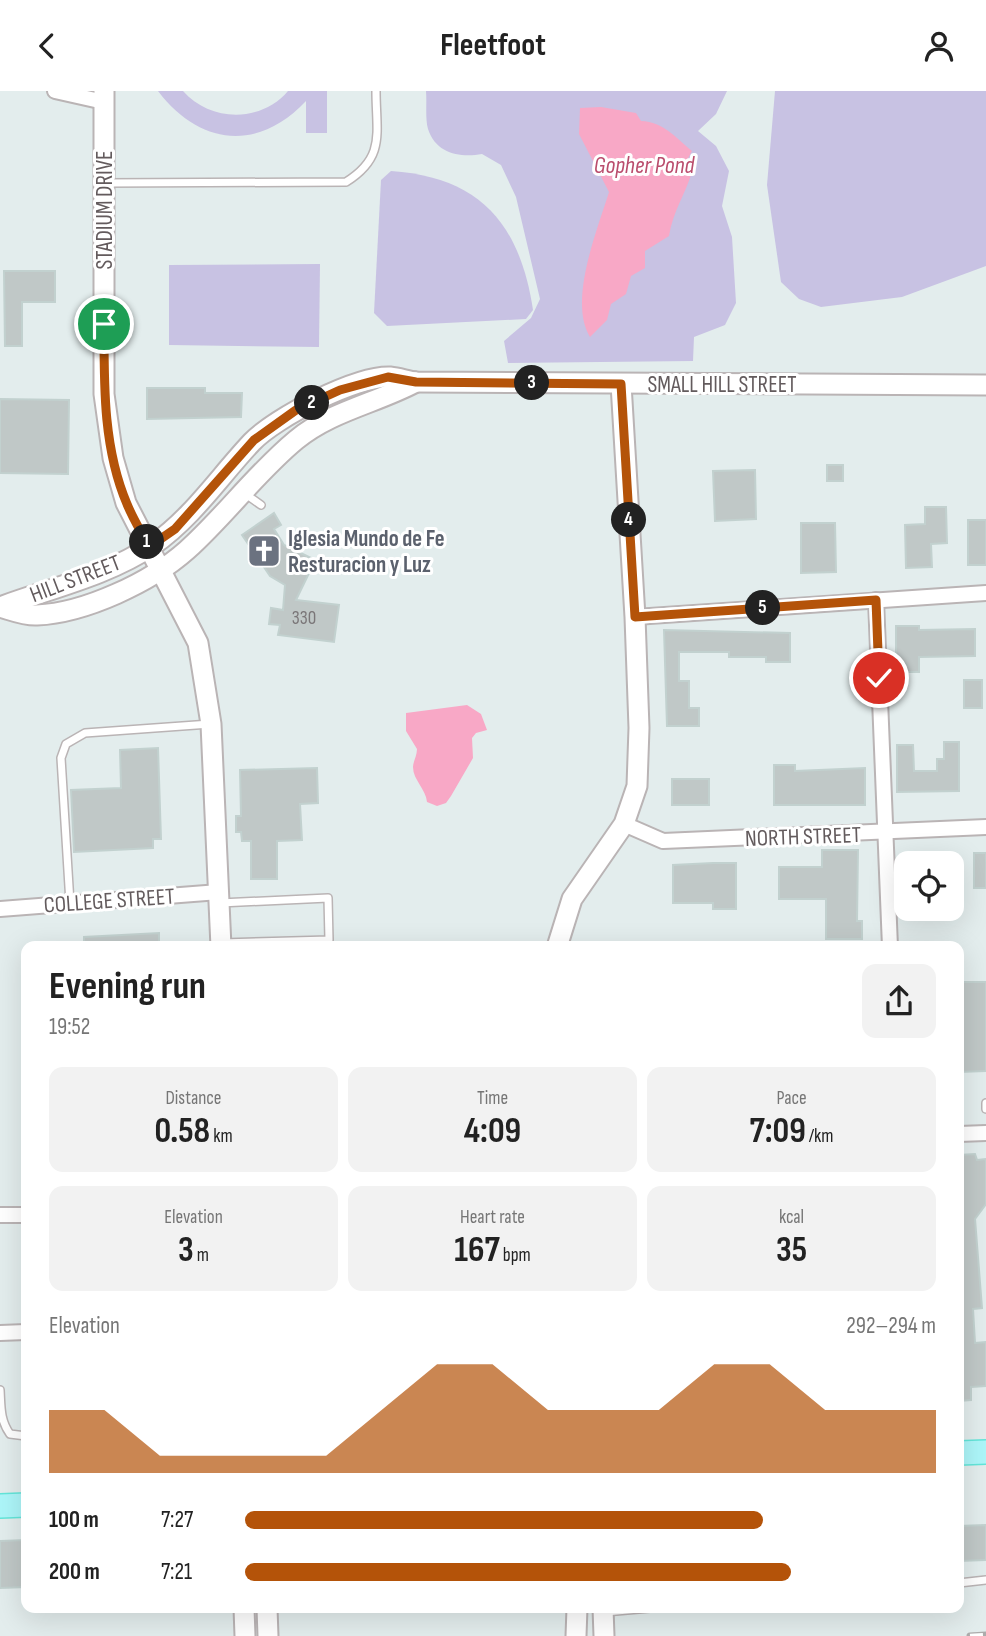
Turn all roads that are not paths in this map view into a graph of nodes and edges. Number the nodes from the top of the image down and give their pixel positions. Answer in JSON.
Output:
{"nodes":[{"id":1,"x":55,"y":91,"type":"edge"},
{"id":2,"x":376,"y":91,"type":"edge"},
{"id":3,"x":104,"y":97,"type":"edge"},
{"id":4,"x":104,"y":183,"type":"junction"},
{"id":5,"x":416,"y":382,"type":"junction"},
{"id":6,"x":621,"y":384,"type":"junction"},
{"id":7,"x":986,"y":385,"type":"edge"},
{"id":8,"x":242,"y":492,"type":"junction"},
{"id":9,"x":261,"y":505,"type":"dead end"},
{"id":10,"x":149,"y":547,"type":"junction"},
{"id":11,"x":162,"y":571,"type":"junction"},
{"id":12,"x":986,"y":593,"type":"edge"},
{"id":13,"x":876,"y":600,"type":"junction"},
{"id":14,"x":0,"y":607,"type":"edge"},
{"id":15,"x":635,"y":617,"type":"junction"},
{"id":16,"x":211,"y":725,"type":"junction"},
{"id":17,"x":624,"y":824,"type":"junction"},
{"id":18,"x":986,"y":827,"type":"edge"},
{"id":19,"x":884,"y":833,"type":"junction"},
{"id":20,"x":219,"y":898,"type":"junction"},
{"id":21,"x":70,"y":903,"type":"junction"},
{"id":22,"x":0,"y":909,"type":"edge"},
{"id":23,"x":221,"y":941,"type":"edge"},
{"id":24,"x":307,"y":941,"type":"edge"},
{"id":25,"x":559,"y":941,"type":"edge"},
{"id":26,"x":890,"y":941,"type":"edge"},
{"id":27,"x":986,"y":1103,"type":"edge"},
{"id":28,"x":986,"y":1109,"type":"edge"},
{"id":29,"x":986,"y":1133,"type":"edge"},
{"id":30,"x":964,"y":1134,"type":"edge"},
{"id":31,"x":0,"y":1215,"type":"edge"},
{"id":32,"x":21,"y":1215,"type":"edge"},
{"id":33,"x":21,"y":1332,"type":"edge"},
{"id":34,"x":0,"y":1333,"type":"edge"},
{"id":35,"x":0,"y":1390,"type":"edge"},
{"id":36,"x":21,"y":1435,"type":"edge"},
{"id":37,"x":986,"y":1452,"type":"edge"},
{"id":38,"x":964,"y":1453,"type":"edge"},
{"id":39,"x":21,"y":1505,"type":"edge"},
{"id":40,"x":0,"y":1506,"type":"edge"},
{"id":41,"x":986,"y":1580,"type":"edge"},
{"id":42,"x":964,"y":1582,"type":"edge"},
{"id":43,"x":244,"y":1613,"type":"edge"},
{"id":44,"x":267,"y":1613,"type":"edge"},
{"id":45,"x":577,"y":1613,"type":"edge"},
{"id":46,"x":603,"y":1613,"type":"edge"},
{"id":47,"x":245,"y":1636,"type":"edge"},
{"id":48,"x":268,"y":1636,"type":"edge"},
{"id":49,"x":576,"y":1636,"type":"edge"},
{"id":50,"x":604,"y":1636,"type":"edge"}],
"edges":[{"from":1,"to":3,"type":"street"},
{"from":2,"to":4,"type":"lane"},
{"from":3,"to":4,"type":"street","name":"STADIUM DRIVE"},
{"from":4,"to":10,"type":"street","name":"STADIUM DRIVE"},
{"from":5,"to":6,"type":"street","name":"SMALL HILL STREET"},
{"from":5,"to":8,"type":"street","name":"SMALL HILL STREET"},
{"from":5,"to":10,"type":"street","name":"SMALL HILL STREET"},
{"from":6,"to":7,"type":"street","name":"SMALL HILL STREET"},
{"from":6,"to":15,"type":"street"},
{"from":8,"to":9,"type":"lane"},
{"from":8,"to":11,"type":"street","name":"SMALL HILL STREET"},
{"from":10,"to":11,"type":"street","name":"STADIUM DRIVE"},
{"from":10,"to":14,"type":"street","name":"HILL STREET"},
{"from":11,"to":14,"type":"street","name":"HILL STREET"},
{"from":11,"to":16,"type":"street","name":"STADIUM DRIVE"},
{"from":12,"to":13,"type":"street"},
{"from":13,"to":15,"type":"street"},
{"from":13,"to":19,"type":"street"},
{"from":15,"to":17,"type":"street"},
{"from":16,"to":20,"type":"street","name":"STADIUM DRIVE"},
{"from":16,"to":21,"type":"lane"},
{"from":17,"to":19,"type":"street","name":"NORTH STREET"},
{"from":17,"to":25,"type":"street"},
{"from":18,"to":19,"type":"street","name":"NORTH STREET"},
{"from":19,"to":26,"type":"street"},
{"from":20,"to":21,"type":"street","name":"COLLEGE STREET"},
{"from":20,"to":23,"type":"street","name":"STADIUM DRIVE"},
{"from":20,"to":24,"type":"lane"},
{"from":21,"to":22,"type":"street","name":"COLLEGE STREET"},
{"from":27,"to":28,"type":"lane"},
{"from":29,"to":30,"type":"street"},
{"from":31,"to":32,"type":"street"},
{"from":33,"to":34,"type":"street"},
{"from":35,"to":36,"type":"lane"},
{"from":37,"to":38,"type":"main road"},
{"from":39,"to":40,"type":"main road"},
{"from":41,"to":42,"type":"lane"},
{"from":43,"to":47,"type":"street"},
{"from":44,"to":48,"type":"street"},
{"from":45,"to":49,"type":"street"},
{"from":46,"to":50,"type":"street"}]}
